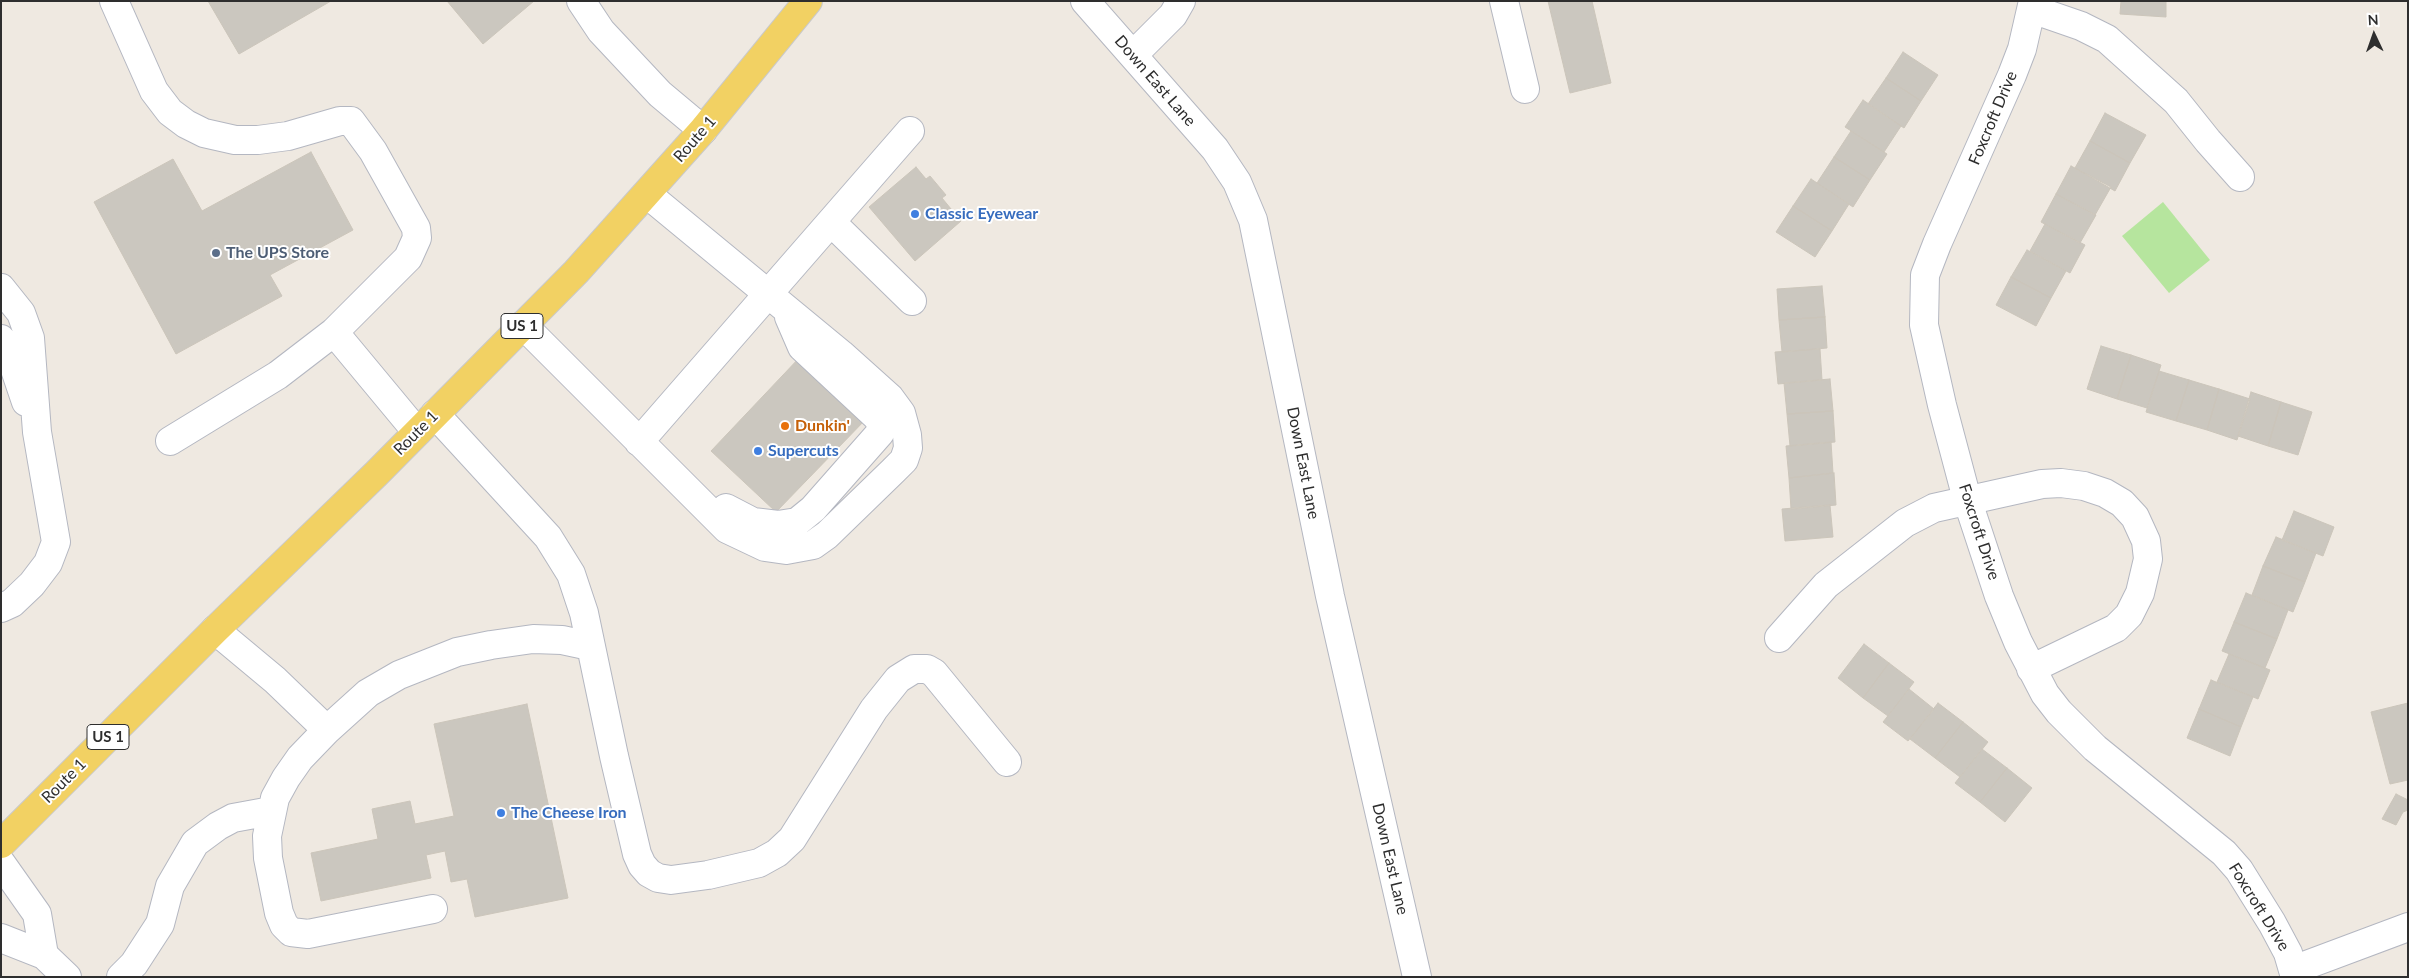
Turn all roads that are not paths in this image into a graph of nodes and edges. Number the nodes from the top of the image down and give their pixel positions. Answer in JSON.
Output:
{"nodes":[{"id":1,"x":114,"y":1,"type":"edge"},
{"id":2,"x":581,"y":1,"type":"edge"},
{"id":3,"x":808,"y":1,"type":"edge"},
{"id":4,"x":1085,"y":1,"type":"edge"},
{"id":5,"x":1181,"y":1,"type":"edge"},
{"id":6,"x":1504,"y":1,"type":"edge"},
{"id":7,"x":2032,"y":5,"type":"edge"},
{"id":8,"x":1133,"y":55,"type":"junction"},
{"id":9,"x":1525,"y":89,"type":"dead end"},
{"id":10,"x":703,"y":130,"type":"junction"},
{"id":11,"x":910,"y":131,"type":"dead end"},
{"id":12,"x":2240,"y":178,"type":"dead end"},
{"id":13,"x":647,"y":194,"type":"junction"},
{"id":14,"x":831,"y":222,"type":"junction"},
{"id":15,"x":1,"y":288,"type":"edge"},
{"id":16,"x":912,"y":301,"type":"dead end"},
{"id":17,"x":777,"y":302,"type":"junction"},
{"id":18,"x":523,"y":325,"type":"junction"},
{"id":19,"x":334,"y":332,"type":"junction"},
{"id":20,"x":1,"y":339,"type":"edge"},
{"id":21,"x":426,"y":423,"type":"junction"},
{"id":22,"x":37,"y":432,"type":"junction"},
{"id":23,"x":170,"y":441,"type":"dead end"},
{"id":24,"x":646,"y":449,"type":"junction"},
{"id":25,"x":1967,"y":500,"type":"junction"},
{"id":26,"x":1,"y":608,"type":"edge"},
{"id":27,"x":215,"y":630,"type":"junction"},
{"id":28,"x":1779,"y":638,"type":"dead end"},
{"id":29,"x":590,"y":646,"type":"junction"},
{"id":30,"x":2031,"y":669,"type":"junction"},
{"id":31,"x":327,"y":730,"type":"junction"},
{"id":32,"x":1007,"y":762,"type":"dead end"},
{"id":33,"x":271,"y":811,"type":"junction"},
{"id":34,"x":1,"y":844,"type":"edge"},
{"id":35,"x":1,"y":863,"type":"edge"},
{"id":36,"x":433,"y":910,"type":"dead end"},
{"id":37,"x":2408,"y":927,"type":"edge"},
{"id":38,"x":1,"y":938,"type":"edge"},
{"id":39,"x":44,"y":955,"type":"junction"},
{"id":40,"x":2294,"y":973,"type":"edge"},
{"id":41,"x":67,"y":977,"type":"edge"},
{"id":42,"x":121,"y":977,"type":"edge"},
{"id":43,"x":1417,"y":977,"type":"edge"}],
"edges":[{"from":1,"to":19,"type":"street"},
{"from":2,"to":10,"type":"street"},
{"from":3,"to":10,"type":"main road","name":"Route 1","number":"US 1"},
{"from":4,"to":8,"type":"street","name":"Down East Lane"},
{"from":5,"to":8,"type":"street"},
{"from":6,"to":9,"type":"street"},
{"from":7,"to":12,"type":"street"},
{"from":7,"to":25,"type":"street","name":"Foxcroft Drive"},
{"from":8,"to":43,"type":"street","name":"Down East Lane"},
{"from":10,"to":13,"type":"main road","name":"Route 1","number":"US 1"},
{"from":11,"to":14,"type":"street"},
{"from":13,"to":17,"type":"street"},
{"from":13,"to":18,"type":"main road","name":"Route 1","number":"US 1"},
{"from":14,"to":16,"type":"street"},
{"from":14,"to":17,"type":"street"},
{"from":15,"to":22,"type":"street"},
{"from":17,"to":24,"type":"street"},
{"from":17,"to":24,"type":"street"},
{"from":18,"to":21,"type":"main road","name":"Route 1","number":"US 1"},
{"from":18,"to":24,"type":"street"},
{"from":19,"to":21,"type":"street"},
{"from":19,"to":23,"type":"street"},
{"from":20,"to":22,"type":"street"},
{"from":21,"to":27,"type":"main road","name":"Route 1","number":"US 1"},
{"from":21,"to":29,"type":"street"},
{"from":22,"to":26,"type":"street"},
{"from":25,"to":28,"type":"street"},
{"from":25,"to":30,"type":"street","name":"Foxcroft Drive"},
{"from":25,"to":30,"type":"street"},
{"from":27,"to":31,"type":"street"},
{"from":27,"to":34,"type":"main road","name":"Route 1","number":"US 1"},
{"from":29,"to":31,"type":"street"},
{"from":29,"to":32,"type":"street"},
{"from":30,"to":40,"type":"street","name":"Foxcroft Drive"},
{"from":31,"to":33,"type":"street"},
{"from":33,"to":36,"type":"street"},
{"from":33,"to":42,"type":"street"},
{"from":35,"to":39,"type":"street"},
{"from":37,"to":40,"type":"street"},
{"from":38,"to":39,"type":"street"},
{"from":39,"to":41,"type":"street"}]}
